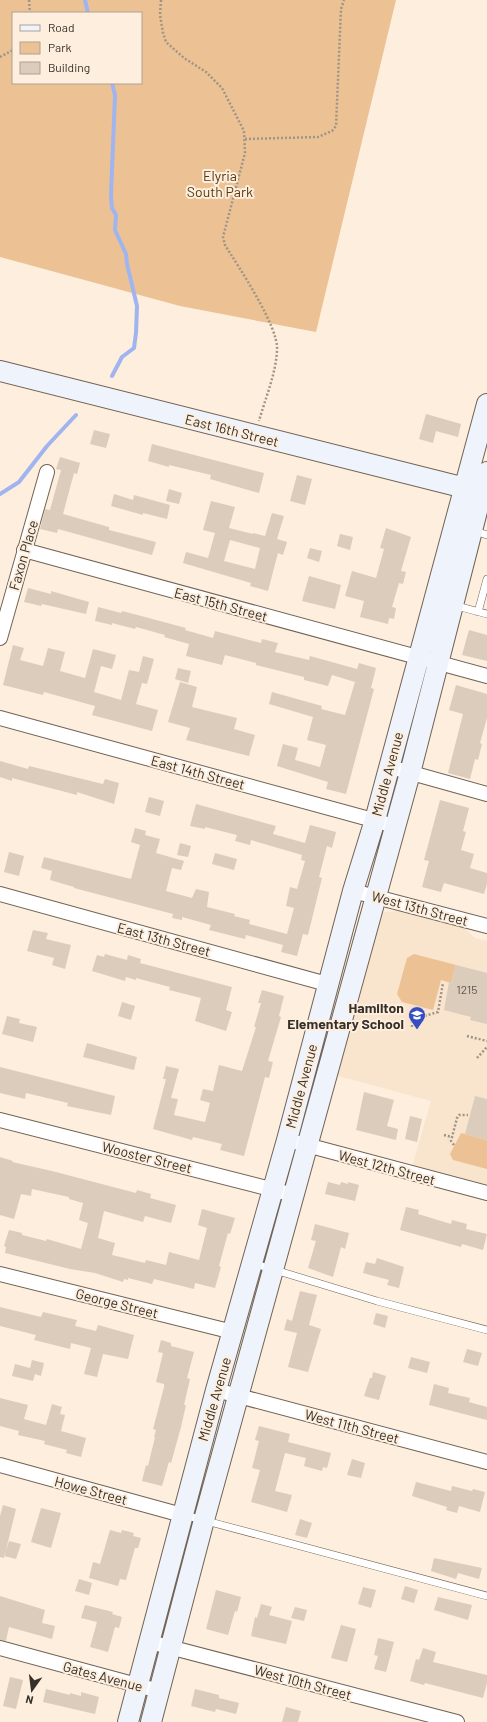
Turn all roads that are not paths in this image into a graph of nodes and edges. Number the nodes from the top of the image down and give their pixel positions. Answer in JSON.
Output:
{"nodes":[{"id":1,"x":0,"y":371,"type":"edge"},
{"id":2,"x":487,"y":404,"type":"edge"},
{"id":3,"x":46,"y":472,"type":"dead end"},
{"id":4,"x":487,"y":472,"type":"edge"},
{"id":5,"x":477,"y":491,"type":"edge"},
{"id":6,"x":479,"y":533,"type":"edge"},
{"id":7,"x":24,"y":550,"type":"junction"},
{"id":8,"x":487,"y":579,"type":"edge"},
{"id":9,"x":453,"y":605,"type":"junction"},
{"id":10,"x":478,"y":612,"type":"junction"},
{"id":11,"x":487,"y":614,"type":"edge"},
{"id":12,"x":0,"y":638,"type":"edge"},
{"id":13,"x":418,"y":657,"type":"junction"},
{"id":14,"x":438,"y":663,"type":"junction"},
{"id":15,"x":487,"y":676,"type":"edge"},
{"id":16,"x":0,"y":718,"type":"edge"},
{"id":17,"x":389,"y":767,"type":"junction"},
{"id":18,"x":410,"y":773,"type":"junction"},
{"id":19,"x":487,"y":794,"type":"edge"},
{"id":20,"x":375,"y":820,"type":"junction"},
{"id":21,"x":395,"y":826,"type":"junction"},
{"id":22,"x":353,"y":891,"type":"junction"},
{"id":23,"x":0,"y":894,"type":"edge"},
{"id":24,"x":376,"y":897,"type":"junction"},
{"id":25,"x":487,"y":926,"type":"edge"},
{"id":26,"x":327,"y":984,"type":"junction"},
{"id":27,"x":0,"y":1120,"type":"edge"},
{"id":28,"x":287,"y":1140,"type":"junction"},
{"id":29,"x":307,"y":1146,"type":"junction"},
{"id":30,"x":273,"y":1189,"type":"junction"},
{"id":31,"x":487,"y":1194,"type":"edge"},
{"id":32,"x":294,"y":1195,"type":"junction"},
{"id":33,"x":251,"y":1263,"type":"junction"},
{"id":34,"x":274,"y":1269,"type":"junction"},
{"id":35,"x":0,"y":1274,"type":"edge"},
{"id":36,"x":487,"y":1330,"type":"edge"},
{"id":37,"x":233,"y":1332,"type":"junction"},
{"id":38,"x":216,"y":1390,"type":"junction"},
{"id":39,"x":238,"y":1396,"type":"junction"},
{"id":40,"x":487,"y":1462,"type":"edge"},
{"id":41,"x":0,"y":1465,"type":"edge"},
{"id":42,"x":182,"y":1515,"type":"junction"},
{"id":43,"x":204,"y":1520,"type":"junction"},
{"id":44,"x":487,"y":1596,"type":"edge"},
{"id":45,"x":150,"y":1642,"type":"junction"},
{"id":46,"x":0,"y":1648,"type":"edge"},
{"id":47,"x":171,"y":1648,"type":"junction"},
{"id":48,"x":138,"y":1685,"type":"junction"},
{"id":49,"x":160,"y":1690,"type":"junction"},
{"id":50,"x":128,"y":1722,"type":"edge"},
{"id":51,"x":151,"y":1722,"type":"edge"},
{"id":52,"x":457,"y":1722,"type":"edge"}],
"edges":[{"from":1,"to":5,"type":"main road","name":"East 16th Street"},
{"from":2,"to":5,"type":"main road","name":"Middle Avenue"},
{"from":3,"to":7,"type":"street","name":"Faxon Place"},
{"from":4,"to":5,"type":"main road","name":"Middle Avenue"},
{"from":5,"to":6,"type":"main road","name":"Middle Avenue"},
{"from":5,"to":13,"type":"main road","name":"Middle Avenue"},
{"from":6,"to":9,"type":"main road","name":"Middle Avenue"},
{"from":7,"to":12,"type":"street","name":"Faxon Place"},
{"from":7,"to":13,"type":"street","name":"East 15th Street"},
{"from":8,"to":10,"type":"lane"},
{"from":9,"to":10,"type":"lane"},
{"from":9,"to":14,"type":"main road","name":"Middle Avenue"},
{"from":10,"to":11,"type":"lane"},
{"from":13,"to":14,"type":"street","name":"East 15th Street"},
{"from":13,"to":17,"type":"main road","name":"Middle Avenue"},
{"from":14,"to":15,"type":"street","name":"East 15th Street"},
{"from":14,"to":18,"type":"main road","name":"Middle Avenue"},
{"from":16,"to":20,"type":"street","name":"East 14th Street"},
{"from":17,"to":18,"type":"street"},
{"from":17,"to":20,"type":"main road","name":"Middle Avenue"},
{"from":18,"to":19,"type":"street"},
{"from":18,"to":21,"type":"main road","name":"Middle Avenue"},
{"from":20,"to":21,"type":"street","name":"East 14th Street"},
{"from":20,"to":22,"type":"main road","name":"Middle Avenue"},
{"from":21,"to":24,"type":"main road","name":"Middle Avenue"},
{"from":22,"to":24,"type":"street","name":"West 13th Street"},
{"from":22,"to":26,"type":"main road","name":"Middle Avenue"},
{"from":23,"to":26,"type":"street","name":"East 13th Street"},
{"from":24,"to":25,"type":"street","name":"West 13th Street"},
{"from":24,"to":29,"type":"main road","name":"Middle Avenue"},
{"from":26,"to":28,"type":"main road","name":"Middle Avenue"},
{"from":27,"to":30,"type":"street","name":"Wooster Street"},
{"from":28,"to":29,"type":"street","name":"West 12th Street"},
{"from":28,"to":30,"type":"main road","name":"Middle Avenue"},
{"from":29,"to":31,"type":"street","name":"West 12th Street"},
{"from":29,"to":32,"type":"main road","name":"Middle Avenue"},
{"from":30,"to":32,"type":"street","name":"Wooster Street"},
{"from":30,"to":33,"type":"main road","name":"Middle Avenue"},
{"from":32,"to":34,"type":"main road","name":"Middle Avenue"},
{"from":33,"to":34,"type":"lane"},
{"from":33,"to":37,"type":"main road","name":"Middle Avenue"},
{"from":34,"to":36,"type":"lane"},
{"from":34,"to":39,"type":"main road","name":"Middle Avenue"},
{"from":35,"to":37,"type":"street","name":"George Street"},
{"from":37,"to":38,"type":"main road","name":"Middle Avenue"},
{"from":38,"to":39,"type":"street","name":"West 11th Street"},
{"from":38,"to":42,"type":"main road","name":"Middle Avenue"},
{"from":39,"to":40,"type":"street","name":"West 11th Street"},
{"from":39,"to":43,"type":"main road","name":"Middle Avenue"},
{"from":41,"to":42,"type":"street","name":"Howe Street"},
{"from":42,"to":43,"type":"lane"},
{"from":42,"to":45,"type":"main road","name":"Middle Avenue"},
{"from":43,"to":44,"type":"lane"},
{"from":43,"to":47,"type":"main road","name":"Middle Avenue"},
{"from":45,"to":47,"type":"street","name":"West 10th Street"},
{"from":45,"to":48,"type":"main road","name":"Middle Avenue"},
{"from":46,"to":48,"type":"street","name":"Gates Avenue"},
{"from":47,"to":49,"type":"main road","name":"Middle Avenue"},
{"from":47,"to":52,"type":"street","name":"West 10th Street"},
{"from":48,"to":49,"type":"street","name":"Gates Avenue"},
{"from":48,"to":50,"type":"main road","name":"Middle Avenue"},
{"from":49,"to":51,"type":"main road","name":"Middle Avenue"}]}
